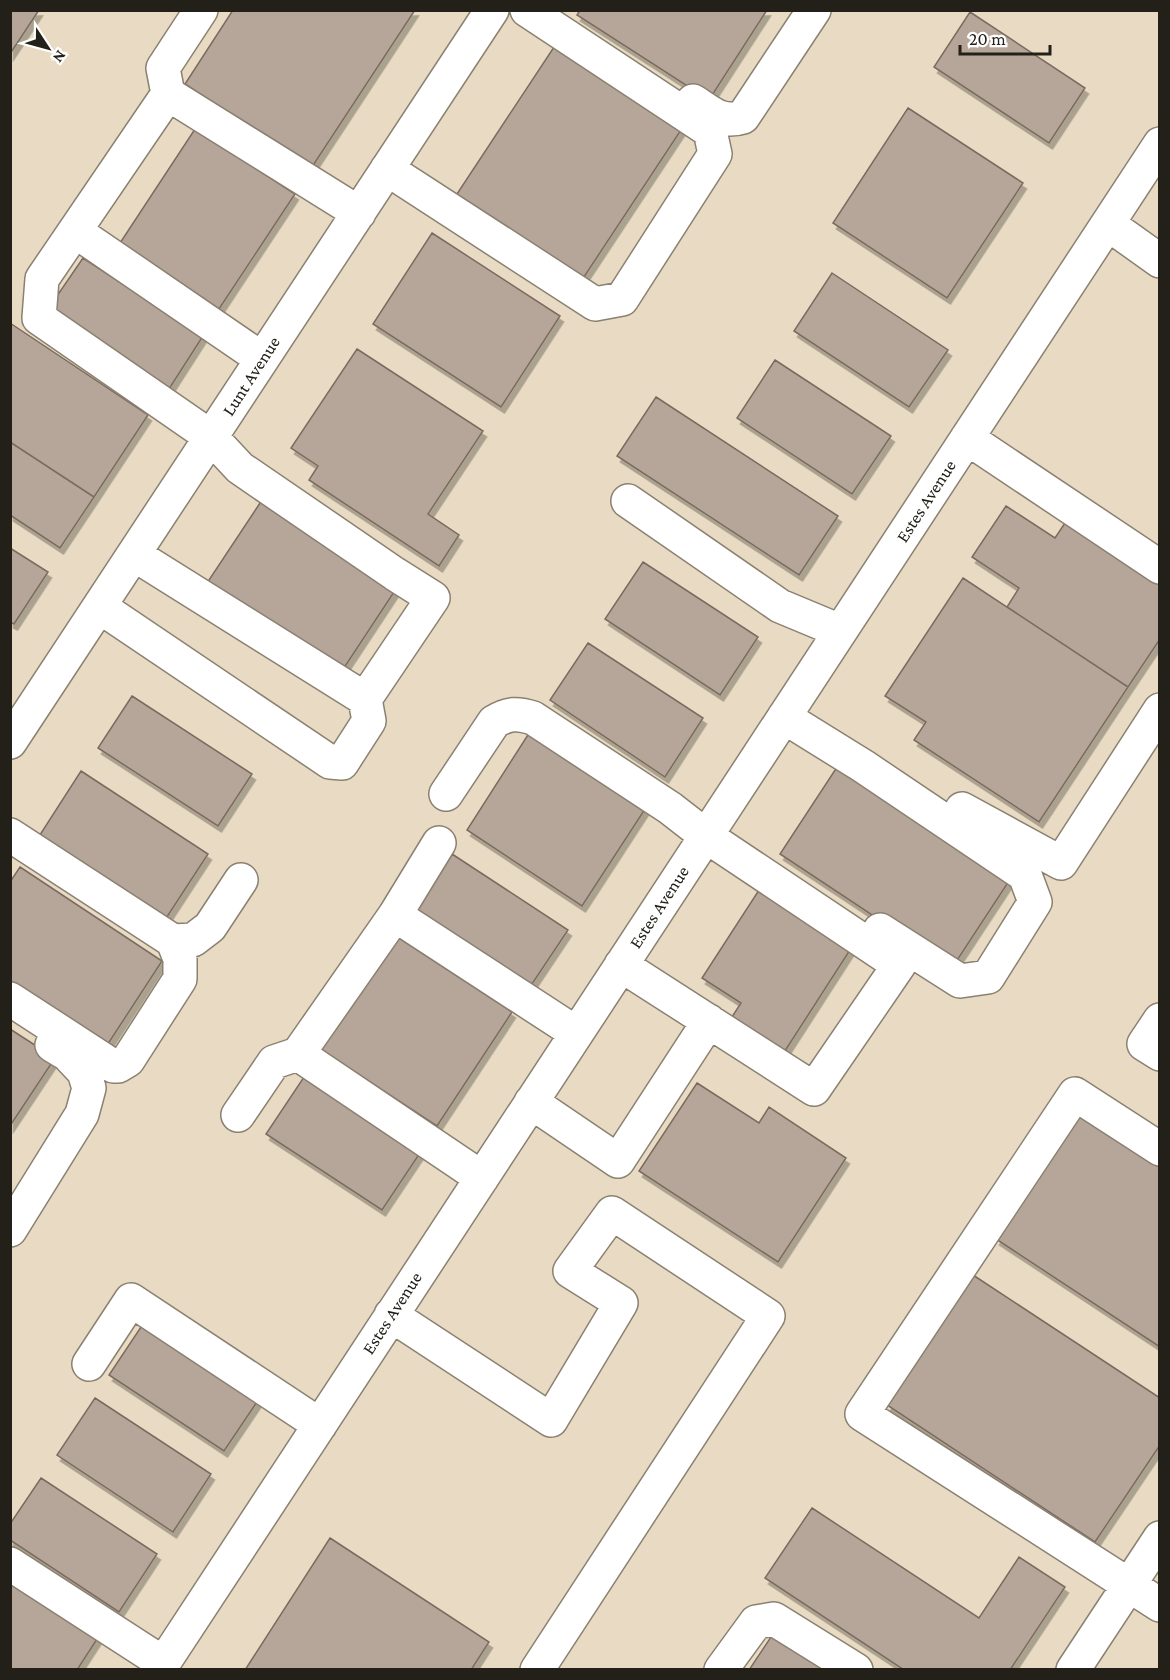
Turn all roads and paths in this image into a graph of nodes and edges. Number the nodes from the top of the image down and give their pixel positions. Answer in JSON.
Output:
{"nodes":[{"id":1,"x":201,"y":10,"type":"edge"},
{"id":2,"x":492,"y":10,"type":"edge"},
{"id":3,"x":527,"y":10,"type":"edge"},
{"id":4,"x":550,"y":10,"type":"edge"},
{"id":5,"x":814,"y":10,"type":"edge"},
{"id":6,"x":168,"y":94,"type":"junction"},
{"id":7,"x":1160,"y":144,"type":"edge"},
{"id":8,"x":387,"y":169,"type":"junction"},
{"id":9,"x":359,"y":213,"type":"junction"},
{"id":10,"x":1108,"y":224,"type":"junction"},
{"id":11,"x":75,"y":231,"type":"junction"},
{"id":12,"x":1160,"y":261,"type":"edge"},
{"id":13,"x":262,"y":359,"type":"junction"},
{"id":14,"x":211,"y":437,"type":"junction"},
{"id":15,"x":967,"y":438,"type":"junction"},
{"id":16,"x":628,"y":501,"type":"dead end"},
{"id":17,"x":135,"y":555,"type":"junction"},
{"id":18,"x":1160,"y":567,"type":"edge"},
{"id":19,"x":100,"y":607,"type":"junction"},
{"id":20,"x":840,"y":631,"type":"junction"},
{"id":21,"x":364,"y":699,"type":"junction"},
{"id":22,"x":1160,"y":710,"type":"edge"},
{"id":23,"x":788,"y":711,"type":"junction"},
{"id":24,"x":10,"y":742,"type":"edge"},
{"id":25,"x":446,"y":794,"type":"dead end"},
{"id":26,"x":710,"y":829,"type":"junction"},
{"id":27,"x":10,"y":835,"type":"edge"},
{"id":28,"x":440,"y":843,"type":"dead end"},
{"id":29,"x":241,"y":880,"type":"dead end"},
{"id":30,"x":395,"y":915,"type":"junction"},
{"id":31,"x":173,"y":941,"type":"junction"},
{"id":32,"x":621,"y":965,"type":"junction"},
{"id":33,"x":10,"y":999,"type":"edge"},
{"id":34,"x":10,"y":1018,"type":"edge"},
{"id":35,"x":1160,"y":1020,"type":"edge"},
{"id":36,"x":709,"y":1022,"type":"junction"},
{"id":37,"x":576,"y":1033,"type":"junction"},
{"id":38,"x":298,"y":1054,"type":"junction"},
{"id":39,"x":1160,"y":1054,"type":"edge"},
{"id":40,"x":531,"y":1102,"type":"junction"},
{"id":41,"x":238,"y":1114,"type":"dead end"},
{"id":42,"x":1160,"y":1149,"type":"edge"},
{"id":43,"x":482,"y":1178,"type":"junction"},
{"id":44,"x":13,"y":1221,"type":"edge"},
{"id":45,"x":391,"y":1315,"type":"junction"},
{"id":46,"x":89,"y":1364,"type":"dead end"},
{"id":47,"x":320,"y":1425,"type":"junction"},
{"id":48,"x":1160,"y":1538,"type":"edge"},
{"id":49,"x":10,"y":1564,"type":"edge"},
{"id":50,"x":1129,"y":1585,"type":"junction"},
{"id":51,"x":1160,"y":1605,"type":"edge"},
{"id":52,"x":161,"y":1666,"type":"edge"},
{"id":53,"x":537,"y":1670,"type":"edge"},
{"id":54,"x":721,"y":1670,"type":"edge"},
{"id":55,"x":856,"y":1670,"type":"edge"},
{"id":56,"x":1073,"y":1670,"type":"edge"}],
"edges":[{"from":1,"to":6,"type":"street"},
{"from":2,"to":8,"type":"street","name":"Lunt Avenue"},
{"from":3,"to":8,"type":"street"},
{"from":4,"to":5,"type":"street"},
{"from":6,"to":9,"type":"street"},
{"from":6,"to":11,"type":"street"},
{"from":7,"to":10,"type":"street","name":"Estes Avenue"},
{"from":8,"to":9,"type":"street","name":"Lunt Avenue"},
{"from":9,"to":13,"type":"street","name":"Lunt Avenue"},
{"from":10,"to":12,"type":"street"},
{"from":10,"to":15,"type":"street","name":"Estes Avenue"},
{"from":11,"to":13,"type":"street"},
{"from":11,"to":14,"type":"street"},
{"from":13,"to":14,"type":"street","name":"Lunt Avenue"},
{"from":14,"to":17,"type":"street","name":"Lunt Avenue"},
{"from":14,"to":21,"type":"street"},
{"from":15,"to":18,"type":"street"},
{"from":15,"to":20,"type":"street","name":"Estes Avenue"},
{"from":16,"to":20,"type":"street"},
{"from":17,"to":19,"type":"street","name":"Lunt Avenue"},
{"from":17,"to":21,"type":"street"},
{"from":19,"to":21,"type":"street"},
{"from":19,"to":24,"type":"street","name":"Lunt Avenue"},
{"from":20,"to":23,"type":"street","name":"Estes Avenue"},
{"from":22,"to":23,"type":"street"},
{"from":23,"to":26,"type":"street","name":"Estes Avenue"},
{"from":23,"to":26,"type":"street"},
{"from":25,"to":26,"type":"street"},
{"from":26,"to":32,"type":"street","name":"Estes Avenue"},
{"from":26,"to":36,"type":"street"},
{"from":27,"to":31,"type":"street"},
{"from":28,"to":30,"type":"street"},
{"from":29,"to":31,"type":"street"},
{"from":30,"to":37,"type":"street"},
{"from":30,"to":38,"type":"street"},
{"from":31,"to":33,"type":"street"},
{"from":32,"to":36,"type":"street"},
{"from":32,"to":37,"type":"street","name":"Estes Avenue"},
{"from":34,"to":44,"type":"street"},
{"from":35,"to":39,"type":"street"},
{"from":36,"to":40,"type":"street"},
{"from":37,"to":40,"type":"street","name":"Estes Avenue"},
{"from":38,"to":41,"type":"street"},
{"from":38,"to":43,"type":"street"},
{"from":40,"to":43,"type":"street","name":"Estes Avenue"},
{"from":42,"to":50,"type":"street"},
{"from":43,"to":45,"type":"street","name":"Estes Avenue"},
{"from":45,"to":47,"type":"street","name":"Estes Avenue"},
{"from":45,"to":53,"type":"street"},
{"from":46,"to":47,"type":"street"},
{"from":47,"to":52,"type":"street","name":"Estes Avenue"},
{"from":48,"to":50,"type":"street"},
{"from":49,"to":52,"type":"street"},
{"from":50,"to":51,"type":"street"},
{"from":50,"to":56,"type":"street"},
{"from":54,"to":55,"type":"street"}]}
